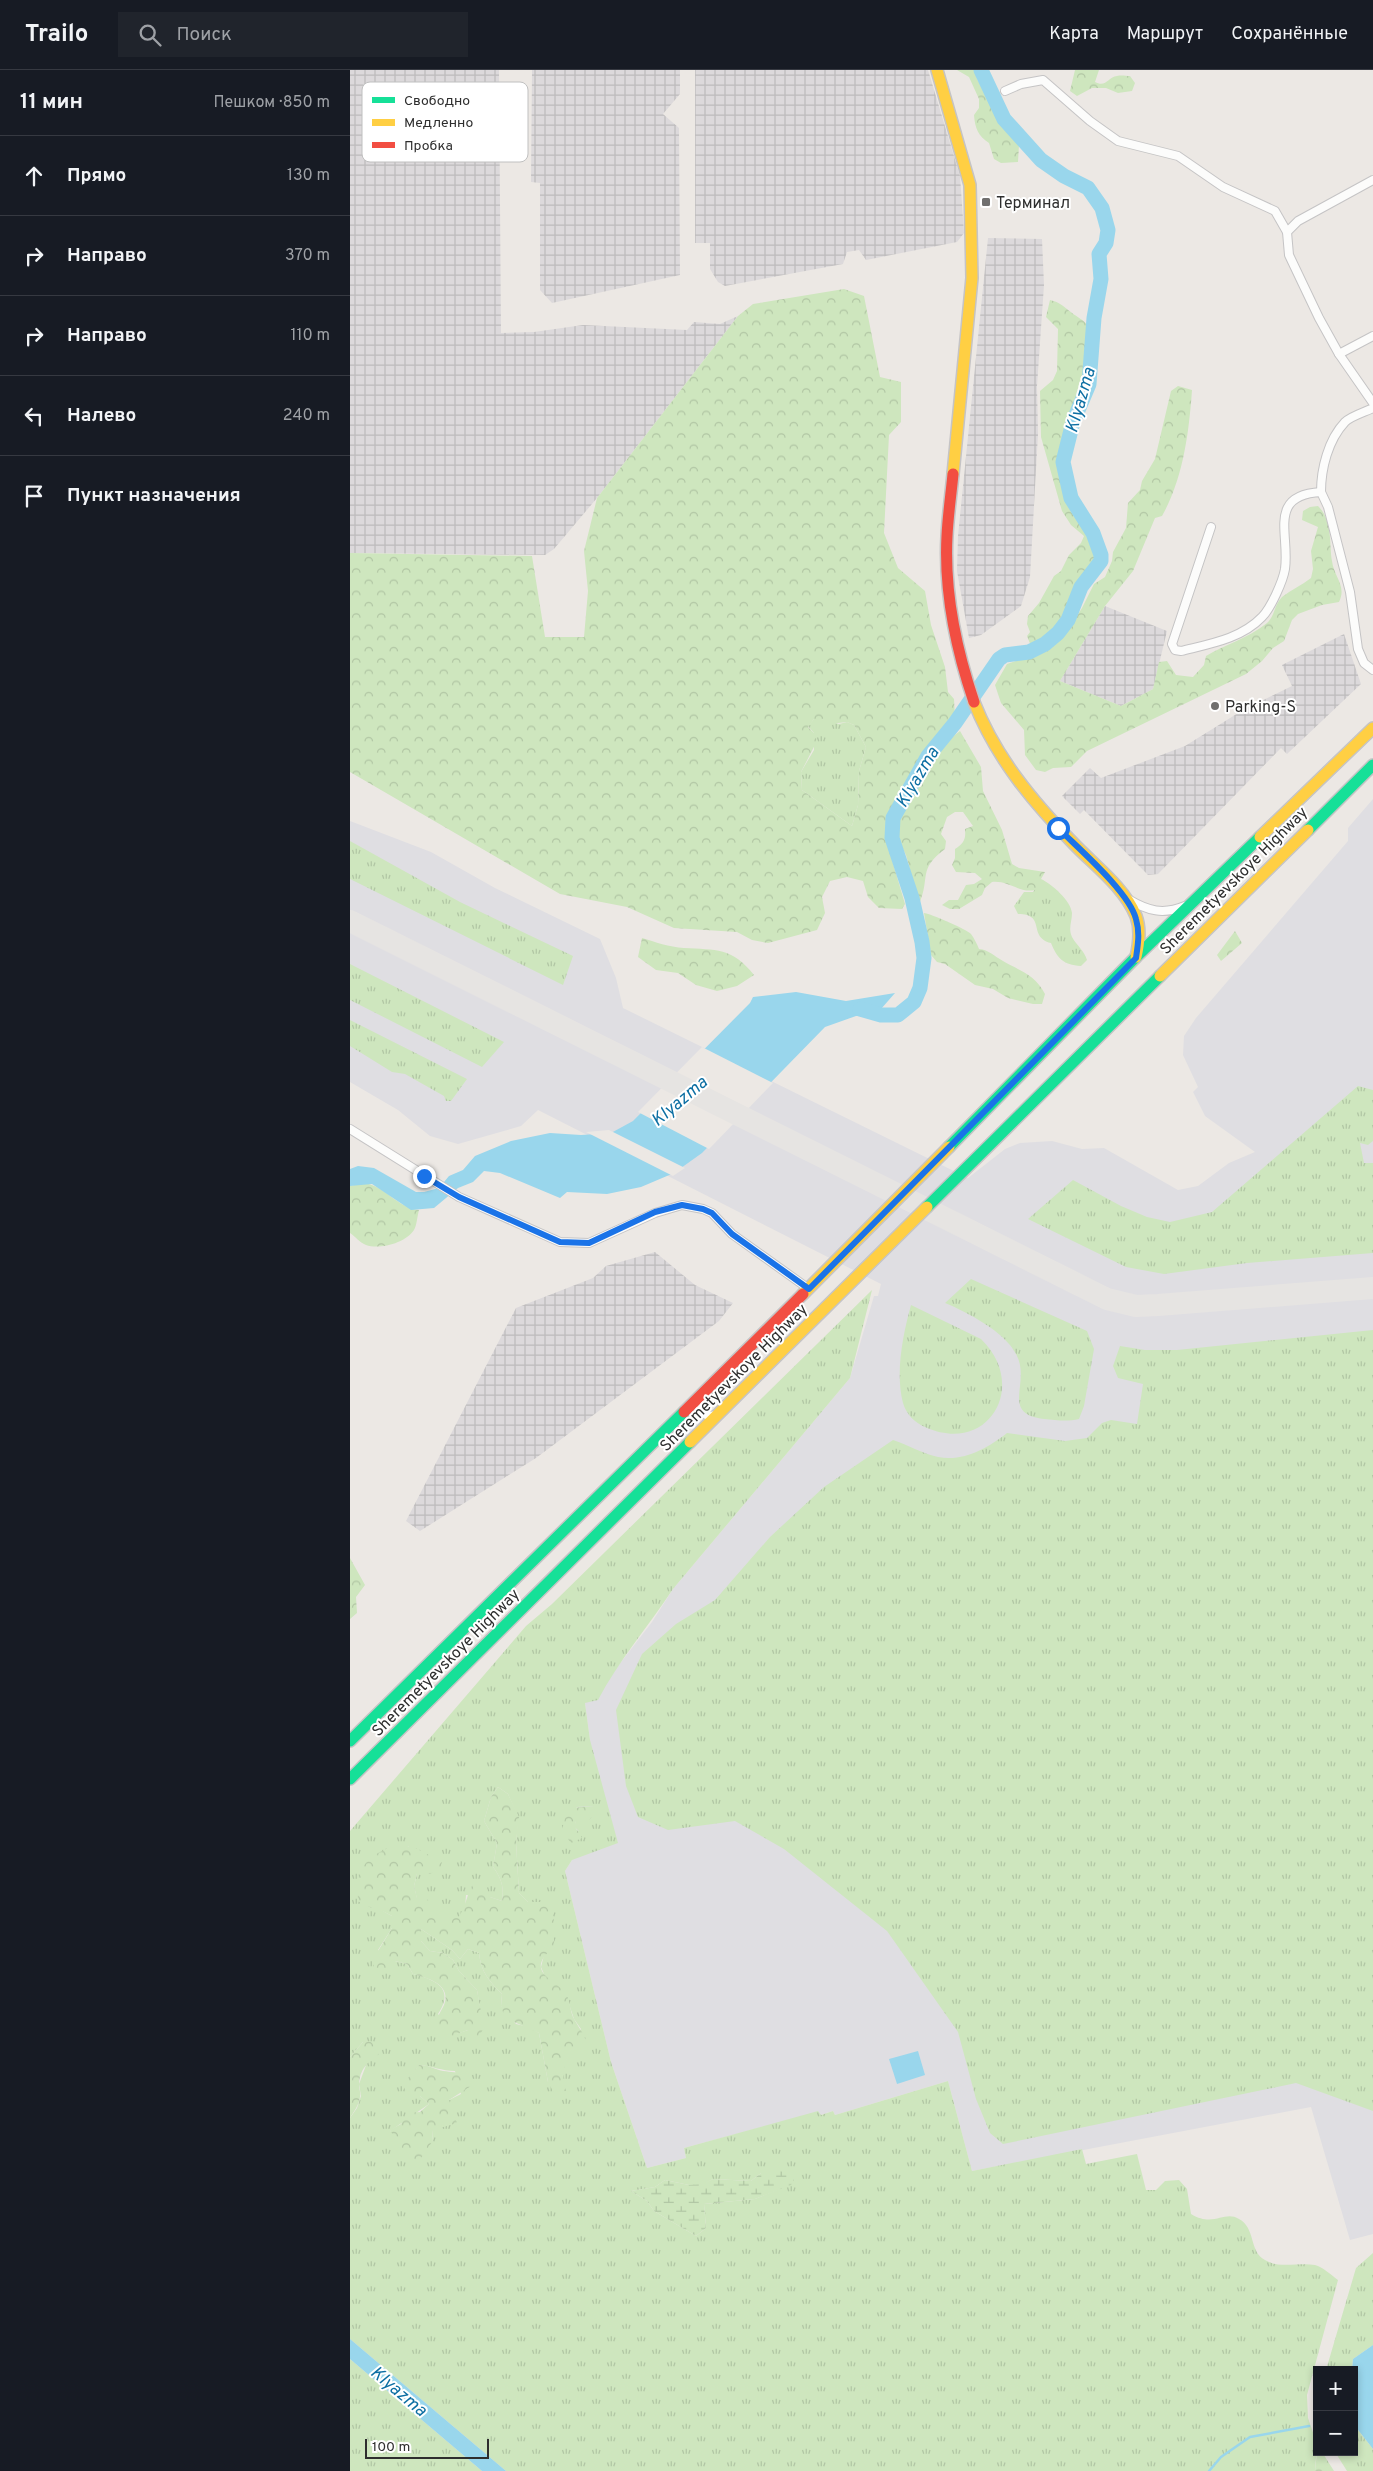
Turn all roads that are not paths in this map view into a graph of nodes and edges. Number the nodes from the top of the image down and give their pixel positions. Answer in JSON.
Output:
{"nodes":[{"id":1,"x":937,"y":70,"type":"edge"},
{"id":2,"x":1005,"y":91,"type":"dead end"},
{"id":3,"x":1373,"y":180,"type":"edge"},
{"id":4,"x":1287,"y":232,"type":"junction"},
{"id":5,"x":1373,"y":336,"type":"edge"},
{"id":6,"x":1339,"y":354,"type":"junction"},
{"id":7,"x":1373,"y":403,"type":"edge"},
{"id":8,"x":1373,"y":408,"type":"edge"},
{"id":9,"x":1321,"y":492,"type":"junction"},
{"id":10,"x":1211,"y":527,"type":"dead end"},
{"id":11,"x":1373,"y":670,"type":"edge"},
{"id":12,"x":1373,"y":728,"type":"edge"},
{"id":13,"x":1373,"y":765,"type":"edge"},
{"id":14,"x":1125,"y":897,"type":"junction"},
{"id":15,"x":1192,"y":904,"type":"junction"},
{"id":16,"x":1136,"y":958,"type":"junction"},
{"id":17,"x":350,"y":1129,"type":"edge"},
{"id":18,"x":809,"y":1289,"type":"junction"},
{"id":19,"x":702,"y":1396,"type":"junction"},
{"id":20,"x":721,"y":1412,"type":"junction"},
{"id":21,"x":350,"y":1741,"type":"edge"},
{"id":22,"x":350,"y":1779,"type":"edge"}],
"edges":[{"from":1,"to":14,"type":"main road"},
{"from":2,"to":4,"type":"street"},
{"from":3,"to":4,"type":"street"},
{"from":4,"to":6,"type":"street"},
{"from":5,"to":6,"type":"street"},
{"from":6,"to":7,"type":"street"},
{"from":8,"to":9,"type":"street"},
{"from":9,"to":10,"type":"street"},
{"from":9,"to":11,"type":"street"},
{"from":12,"to":15,"type":"main road","name":"Sheremetyevskoye Highway"},
{"from":13,"to":20,"type":"main road","name":"Sheremetyevskoye Highway"},
{"from":14,"to":15,"type":"street"},
{"from":14,"to":16,"type":"main road"},
{"from":15,"to":16,"type":"main road","name":"Sheremetyevskoye Highway"},
{"from":16,"to":18,"type":"main road","name":"Sheremetyevskoye Highway"},
{"from":17,"to":18,"type":"street"},
{"from":18,"to":19,"type":"main road","name":"Sheremetyevskoye Highway"},
{"from":19,"to":20,"type":"street"},
{"from":19,"to":21,"type":"main road","name":"Sheremetyevskoye Highway"},
{"from":20,"to":22,"type":"main road","name":"Sheremetyevskoye Highway"}]}
